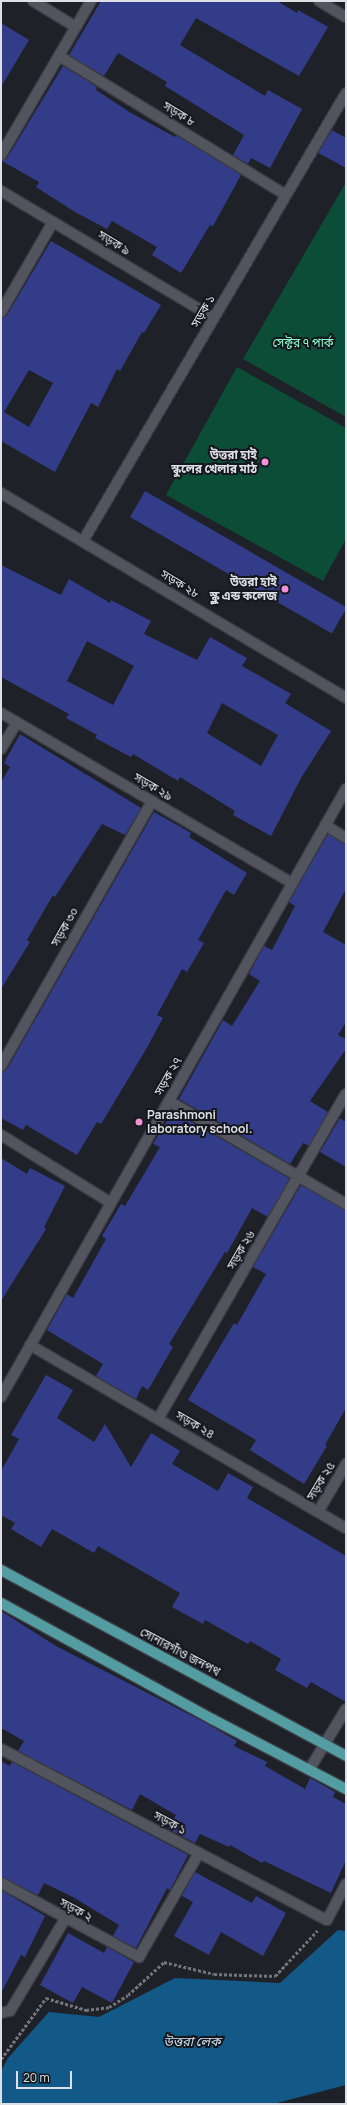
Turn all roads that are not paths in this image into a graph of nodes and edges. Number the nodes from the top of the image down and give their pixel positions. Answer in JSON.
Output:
{"nodes":[{"id":1,"x":33,"y":1,"type":"edge"},
{"id":2,"x":91,"y":1,"type":"edge"},
{"id":3,"x":319,"y":1,"type":"edge"},
{"id":4,"x":346,"y":17,"type":"edge"},
{"id":5,"x":76,"y":27,"type":"junction"},
{"id":6,"x":59,"y":56,"type":"junction"},
{"id":7,"x":346,"y":93,"type":"edge"},
{"id":8,"x":1,"y":155,"type":"edge"},
{"id":9,"x":1,"y":191,"type":"edge"},
{"id":10,"x":286,"y":195,"type":"junction"},
{"id":11,"x":53,"y":222,"type":"junction"},
{"id":12,"x":1,"y":312,"type":"edge"},
{"id":13,"x":214,"y":318,"type":"junction"},
{"id":14,"x":1,"y":493,"type":"edge"},
{"id":15,"x":83,"y":541,"type":"junction"},
{"id":16,"x":346,"y":698,"type":"edge"},
{"id":17,"x":1,"y":713,"type":"edge"},
{"id":18,"x":17,"y":722,"type":"junction"},
{"id":19,"x":1,"y":749,"type":"edge"},
{"id":20,"x":346,"y":789,"type":"edge"},
{"id":21,"x":152,"y":801,"type":"junction"},
{"id":22,"x":325,"y":825,"type":"junction"},
{"id":23,"x":346,"y":838,"type":"edge"},
{"id":24,"x":292,"y":883,"type":"junction"},
{"id":25,"x":1,"y":1066,"type":"edge"},
{"id":26,"x":346,"y":1094,"type":"edge"},
{"id":27,"x":169,"y":1101,"type":"junction"},
{"id":28,"x":1,"y":1135,"type":"edge"},
{"id":29,"x":299,"y":1176,"type":"junction"},
{"id":30,"x":111,"y":1202,"type":"junction"},
{"id":31,"x":346,"y":1204,"type":"edge"},
{"id":32,"x":30,"y":1345,"type":"junction"},
{"id":33,"x":4,"y":1383,"type":"edge"},
{"id":34,"x":1,"y":1397,"type":"edge"},
{"id":35,"x":158,"y":1419,"type":"junction"},
{"id":36,"x":346,"y":1464,"type":"edge"},
{"id":37,"x":318,"y":1512,"type":"junction"},
{"id":38,"x":346,"y":1528,"type":"edge"},
{"id":39,"x":1,"y":1570,"type":"edge"},
{"id":40,"x":1,"y":1603,"type":"edge"},
{"id":41,"x":346,"y":1709,"type":"edge"},
{"id":42,"x":325,"y":1745,"type":"junction"},
{"id":43,"x":1,"y":1749,"type":"edge"},
{"id":44,"x":346,"y":1756,"type":"edge"},
{"id":45,"x":309,"y":1770,"type":"junction"},
{"id":46,"x":346,"y":1789,"type":"edge"},
{"id":47,"x":199,"y":1853,"type":"junction"},
{"id":48,"x":1,"y":1883,"type":"edge"},
{"id":49,"x":346,"y":1884,"type":"edge"},
{"id":50,"x":65,"y":1918,"type":"junction"},
{"id":51,"x":1,"y":2013,"type":"edge"}],
"edges":[{"from":1,"to":5,"type":"street"},
{"from":2,"to":5,"type":"street"},
{"from":3,"to":4,"type":"street"},
{"from":5,"to":6,"type":"street"},
{"from":6,"to":8,"type":"street"},
{"from":6,"to":10,"type":"street","name":"সড়ক ৮"},
{"from":7,"to":10,"type":"street","name":"সড়ক ১"},
{"from":9,"to":11,"type":"street","name":"সড়ক ৯"},
{"from":10,"to":13,"type":"street","name":"সড়ক ১"},
{"from":11,"to":12,"type":"street"},
{"from":11,"to":13,"type":"street","name":"সড়ক ৯"},
{"from":13,"to":15,"type":"street","name":"সড়ক ১"},
{"from":14,"to":15,"type":"street","name":"সড়ক ২৮"},
{"from":15,"to":16,"type":"street","name":"সড়ক ২৮"},
{"from":17,"to":18,"type":"street","name":"সড়ক ২৯"},
{"from":18,"to":19,"type":"street"},
{"from":18,"to":21,"type":"street","name":"সড়ক ২৯"},
{"from":20,"to":22,"type":"street","name":"সড়ক ২৭"},
{"from":21,"to":24,"type":"street","name":"সড়ক ২৯"},
{"from":21,"to":25,"type":"street","name":"সড়ক ৩০"},
{"from":22,"to":23,"type":"street"},
{"from":22,"to":24,"type":"street","name":"সড়ক ২৭"},
{"from":24,"to":27,"type":"street","name":"সড়ক ২৭"},
{"from":26,"to":29,"type":"street","name":"সড়ক ২৬"},
{"from":27,"to":29,"type":"street"},
{"from":27,"to":30,"type":"street","name":"সড়ক ২৭"},
{"from":28,"to":30,"type":"street"},
{"from":29,"to":31,"type":"street"},
{"from":29,"to":35,"type":"street","name":"সড়ক ২৬"},
{"from":30,"to":32,"type":"street","name":"সড়ক ২৭"},
{"from":32,"to":33,"type":"street","name":"সড়ক ২৭"},
{"from":32,"to":35,"type":"street","name":"সড়ক ২৪"},
{"from":33,"to":34,"type":"street","name":"সড়ক ২৭"},
{"from":35,"to":37,"type":"street","name":"সড়ক ২৪"},
{"from":36,"to":37,"type":"street","name":"সড়ক ২৫"},
{"from":37,"to":38,"type":"street","name":"সড়ক ২৪"},
{"from":39,"to":42,"type":"main road","name":"সোনারগাঁও জনপথ"},
{"from":40,"to":45,"type":"main road"},
{"from":41,"to":42,"type":"street"},
{"from":42,"to":44,"type":"main road","name":"সোনারগাঁও জনপথ"},
{"from":42,"to":45,"type":"street"},
{"from":43,"to":47,"type":"street","name":"সড়ক ১"},
{"from":45,"to":46,"type":"main road"},
{"from":47,"to":49,"type":"street","name":"সড়ক ১"},
{"from":47,"to":50,"type":"street","name":"সড়ক ২"},
{"from":48,"to":50,"type":"street","name":"সড়ক ২"},
{"from":50,"to":51,"type":"street"}]}
